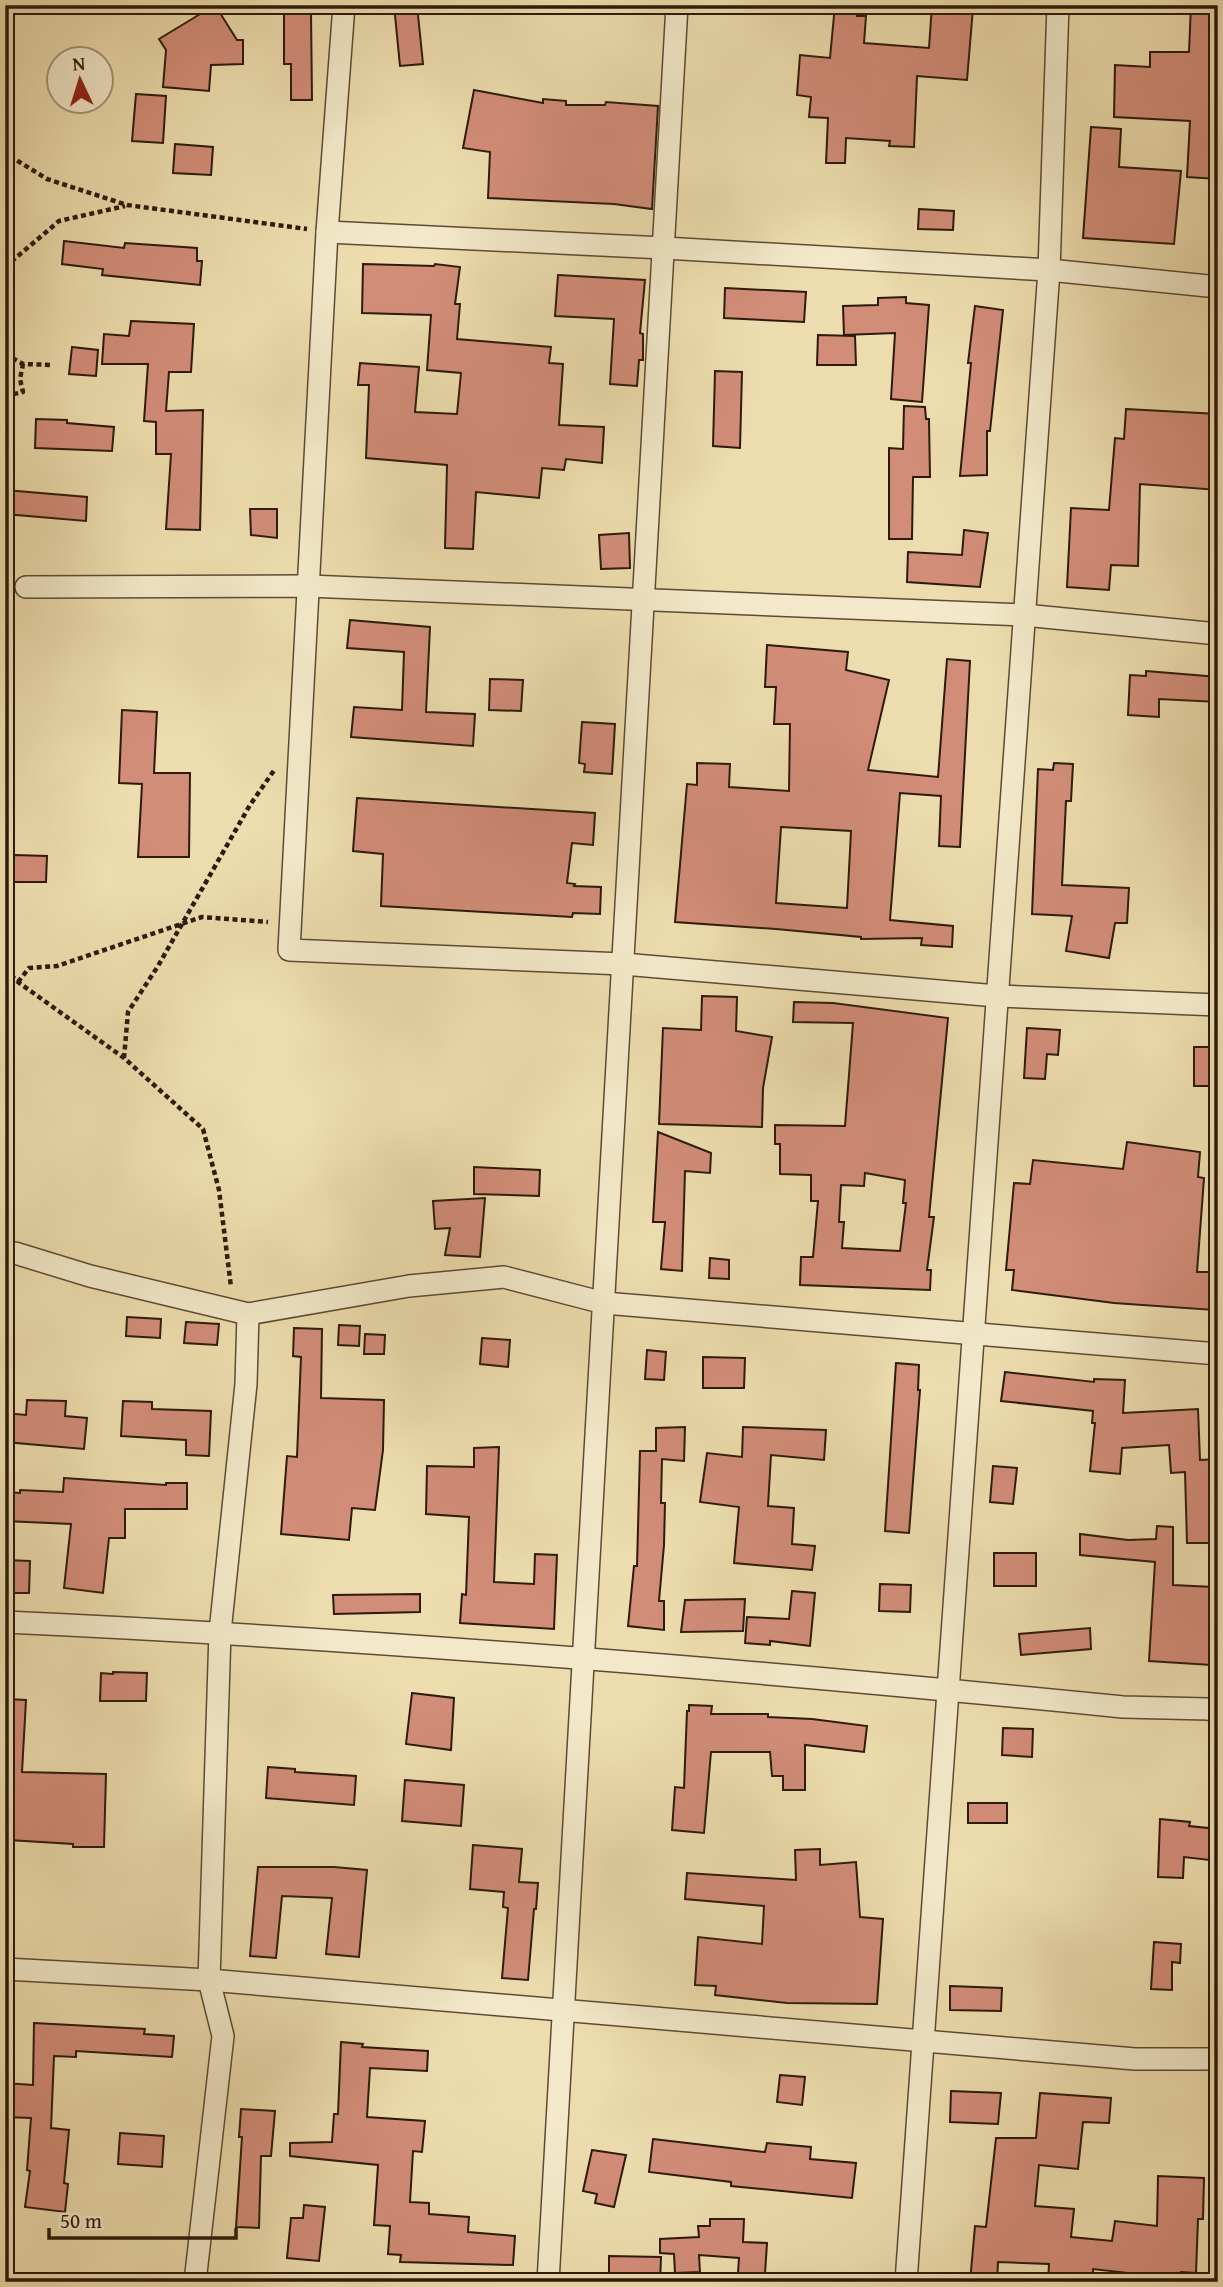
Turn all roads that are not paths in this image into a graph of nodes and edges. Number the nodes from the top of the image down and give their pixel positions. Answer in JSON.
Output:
{"nodes":[{"id":1,"x":344,"y":5,"type":"edge"},
{"id":2,"x":677,"y":5,"type":"edge"},
{"id":3,"x":1058,"y":5,"type":"edge"},
{"id":4,"x":327,"y":232,"type":"junction"},
{"id":5,"x":664,"y":248,"type":"junction"},
{"id":6,"x":1049,"y":270,"type":"junction"},
{"id":7,"x":1218,"y":287,"type":"edge"},
{"id":8,"x":308,"y":586,"type":"junction"},
{"id":9,"x":26,"y":587,"type":"dead end"},
{"id":10,"x":644,"y":601,"type":"junction"},
{"id":11,"x":1024,"y":615,"type":"junction"},
{"id":12,"x":1218,"y":634,"type":"edge"},
{"id":13,"x":623,"y":964,"type":"junction"},
{"id":14,"x":997,"y":996,"type":"junction"},
{"id":15,"x":1218,"y":1005,"type":"edge"},
{"id":16,"x":5,"y":1255,"type":"edge"},
{"id":17,"x":604,"y":1303,"type":"junction"},
{"id":18,"x":248,"y":1314,"type":"junction"},
{"id":19,"x":973,"y":1335,"type":"junction"},
{"id":20,"x":1218,"y":1354,"type":"edge"},
{"id":21,"x":5,"y":1622,"type":"edge"},
{"id":22,"x":220,"y":1632,"type":"junction"},
{"id":23,"x":583,"y":1657,"type":"junction"},
{"id":24,"x":948,"y":1689,"type":"junction"},
{"id":25,"x":1214,"y":1708,"type":"edge"},
{"id":26,"x":5,"y":1969,"type":"edge"},
{"id":27,"x":209,"y":1980,"type":"junction"},
{"id":28,"x":563,"y":2009,"type":"junction"},
{"id":29,"x":923,"y":2041,"type":"junction"},
{"id":30,"x":1218,"y":2059,"type":"edge"},
{"id":31,"x":195,"y":2282,"type":"edge"},
{"id":32,"x":548,"y":2282,"type":"edge"},
{"id":33,"x":906,"y":2282,"type":"edge"}],
"edges":[{"from":1,"to":4,"type":"street"},
{"from":2,"to":5,"type":"street"},
{"from":3,"to":6,"type":"street"},
{"from":4,"to":5,"type":"street"},
{"from":4,"to":8,"type":"street"},
{"from":5,"to":6,"type":"street"},
{"from":5,"to":10,"type":"street"},
{"from":6,"to":7,"type":"street"},
{"from":6,"to":11,"type":"street"},
{"from":8,"to":9,"type":"street"},
{"from":8,"to":10,"type":"street"},
{"from":8,"to":13,"type":"street"},
{"from":10,"to":11,"type":"street"},
{"from":10,"to":13,"type":"street"},
{"from":11,"to":12,"type":"street"},
{"from":11,"to":14,"type":"street"},
{"from":13,"to":14,"type":"street"},
{"from":13,"to":17,"type":"street"},
{"from":14,"to":15,"type":"street"},
{"from":14,"to":19,"type":"street"},
{"from":16,"to":18,"type":"street"},
{"from":17,"to":18,"type":"street"},
{"from":17,"to":19,"type":"street"},
{"from":17,"to":23,"type":"street"},
{"from":18,"to":22,"type":"street"},
{"from":19,"to":20,"type":"street"},
{"from":19,"to":24,"type":"street"},
{"from":21,"to":22,"type":"street"},
{"from":22,"to":23,"type":"street"},
{"from":22,"to":27,"type":"street"},
{"from":23,"to":24,"type":"street"},
{"from":23,"to":28,"type":"street"},
{"from":24,"to":25,"type":"street"},
{"from":24,"to":29,"type":"street"},
{"from":26,"to":27,"type":"street"},
{"from":27,"to":28,"type":"street"},
{"from":27,"to":31,"type":"street"},
{"from":28,"to":29,"type":"street"},
{"from":28,"to":32,"type":"street"},
{"from":29,"to":30,"type":"street"},
{"from":29,"to":33,"type":"street"}]}
